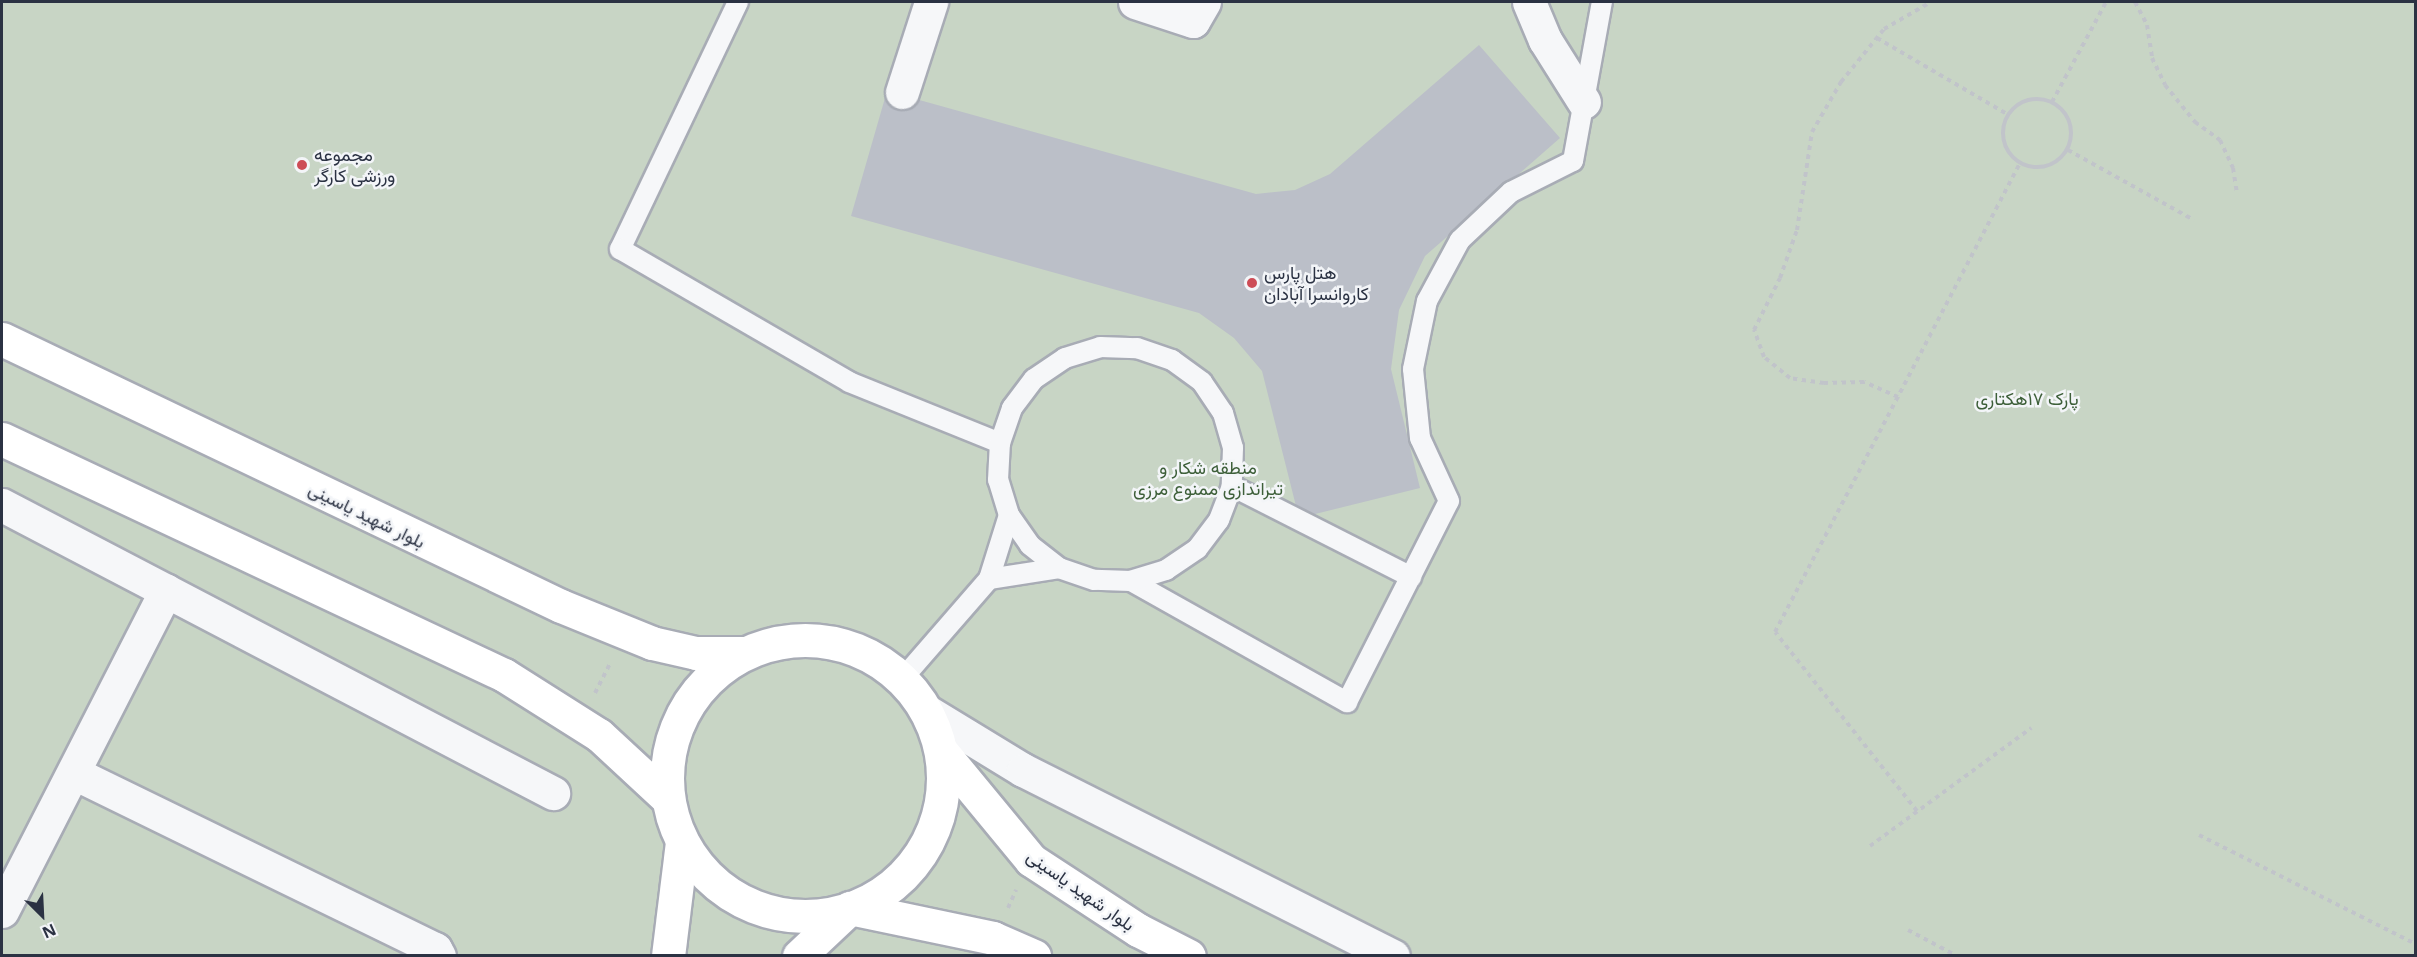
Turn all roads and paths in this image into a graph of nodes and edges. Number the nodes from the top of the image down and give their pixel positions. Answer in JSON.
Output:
{"nodes":[{"id":1,"x":738,"y":2,"type":"edge"},
{"id":2,"x":931,"y":2,"type":"edge"},
{"id":3,"x":1135,"y":2,"type":"edge"},
{"id":4,"x":1204,"y":2,"type":"edge"},
{"id":5,"x":1529,"y":2,"type":"edge"},
{"id":6,"x":1602,"y":2,"type":"edge"},
{"id":7,"x":1931,"y":2,"type":"edge"},
{"id":8,"x":2106,"y":2,"type":"edge"},
{"id":9,"x":2135,"y":2,"type":"edge"},
{"id":10,"x":1877,"y":38,"type":"junction"},
{"id":11,"x":902,"y":92,"type":"dead end"},
{"id":12,"x":1584,"y":102,"type":"junction"},
{"id":13,"x":2052,"y":102,"type":"junction"},
{"id":14,"x":2007,"y":114,"type":"junction"},
{"id":15,"x":2068,"y":150,"type":"junction"},
{"id":16,"x":2020,"y":164,"type":"junction"},
{"id":17,"x":2237,"y":192,"type":"dead end"},
{"id":18,"x":2194,"y":220,"type":"dead end"},
{"id":19,"x":2,"y":339,"type":"edge"},
{"id":20,"x":1898,"y":397,"type":"junction"},
{"id":21,"x":2,"y":439,"type":"edge"},
{"id":22,"x":1000,"y":443,"type":"junction"},
{"id":23,"x":1232,"y":486,"type":"junction"},
{"id":24,"x":2,"y":506,"type":"edge"},
{"id":25,"x":1009,"y":515,"type":"junction"},
{"id":26,"x":1059,"y":568,"type":"junction"},
{"id":27,"x":1411,"y":577,"type":"junction"},
{"id":28,"x":990,"y":579,"type":"junction"},
{"id":29,"x":1131,"y":581,"type":"junction"},
{"id":30,"x":166,"y":590,"type":"junction"},
{"id":31,"x":744,"y":653,"type":"junction"},
{"id":32,"x":903,"y":678,"type":"junction"},
{"id":33,"x":928,"y":712,"type":"junction"},
{"id":34,"x":2031,"y":728,"type":"dead end"},
{"id":35,"x":942,"y":752,"type":"junction"},
{"id":36,"x":74,"y":773,"type":"junction"},
{"id":37,"x":553,"y":793,"type":"dead end"},
{"id":38,"x":668,"y":799,"type":"junction"},
{"id":39,"x":1917,"y":811,"type":"junction"},
{"id":40,"x":2199,"y":835,"type":"dead end"},
{"id":41,"x":682,"y":842,"type":"junction"},
{"id":42,"x":1870,"y":846,"type":"dead end"},
{"id":43,"x":850,"y":908,"type":"junction"},
{"id":44,"x":2,"y":910,"type":"edge"},
{"id":45,"x":1908,"y":930,"type":"dead end"},
{"id":46,"x":2415,"y":944,"type":"edge"},
{"id":47,"x":439,"y":956,"type":"edge"},
{"id":48,"x":668,"y":956,"type":"edge"},
{"id":49,"x":799,"y":956,"type":"edge"},
{"id":50,"x":1034,"y":956,"type":"edge"},
{"id":51,"x":1189,"y":956,"type":"edge"},
{"id":52,"x":1393,"y":956,"type":"edge"},
{"id":53,"x":1957,"y":956,"type":"edge"}],
"edges":[{"from":1,"to":22,"type":"lane"},
{"from":2,"to":11,"type":"street"},
{"from":3,"to":4,"type":"street"},
{"from":5,"to":12,"type":"street"},
{"from":6,"to":12,"type":"lane"},
{"from":7,"to":10,"type":"path"},
{"from":8,"to":13,"type":"path"},
{"from":9,"to":17,"type":"path"},
{"from":10,"to":14,"type":"path"},
{"from":10,"to":20,"type":"path"},
{"from":12,"to":27,"type":"lane"},
{"from":13,"to":14,"type":"path"},
{"from":13,"to":15,"type":"path"},
{"from":14,"to":16,"type":"path"},
{"from":15,"to":16,"type":"path"},
{"from":15,"to":18,"type":"path"},
{"from":16,"to":20,"type":"path"},
{"from":19,"to":31,"type":"main road","name":"بلوار شهید یاسینی"},
{"from":20,"to":39,"type":"path"},
{"from":21,"to":38,"type":"main road"},
{"from":22,"to":23,"type":"lane"},
{"from":22,"to":25,"type":"lane"},
{"from":23,"to":27,"type":"lane"},
{"from":23,"to":29,"type":"lane"},
{"from":24,"to":30,"type":"street"},
{"from":25,"to":26,"type":"lane"},
{"from":25,"to":28,"type":"lane"},
{"from":26,"to":28,"type":"lane"},
{"from":26,"to":29,"type":"lane"},
{"from":27,"to":29,"type":"lane"},
{"from":28,"to":32,"type":"lane"},
{"from":30,"to":36,"type":"street"},
{"from":30,"to":37,"type":"street"},
{"from":31,"to":32,"type":"main road"},
{"from":31,"to":38,"type":"main road"},
{"from":32,"to":33,"type":"main road"},
{"from":33,"to":35,"type":"main road"},
{"from":33,"to":52,"type":"street"},
{"from":34,"to":39,"type":"path"},
{"from":35,"to":43,"type":"main road"},
{"from":35,"to":51,"type":"main road","name":"بلوار شهید یاسینی"},
{"from":36,"to":44,"type":"street"},
{"from":36,"to":47,"type":"street"},
{"from":38,"to":41,"type":"main road"},
{"from":39,"to":42,"type":"path"},
{"from":40,"to":46,"type":"path"},
{"from":41,"to":43,"type":"main road"},
{"from":41,"to":48,"type":"main road"},
{"from":43,"to":49,"type":"main road"},
{"from":43,"to":50,"type":"main road"},
{"from":45,"to":53,"type":"path"}]}
